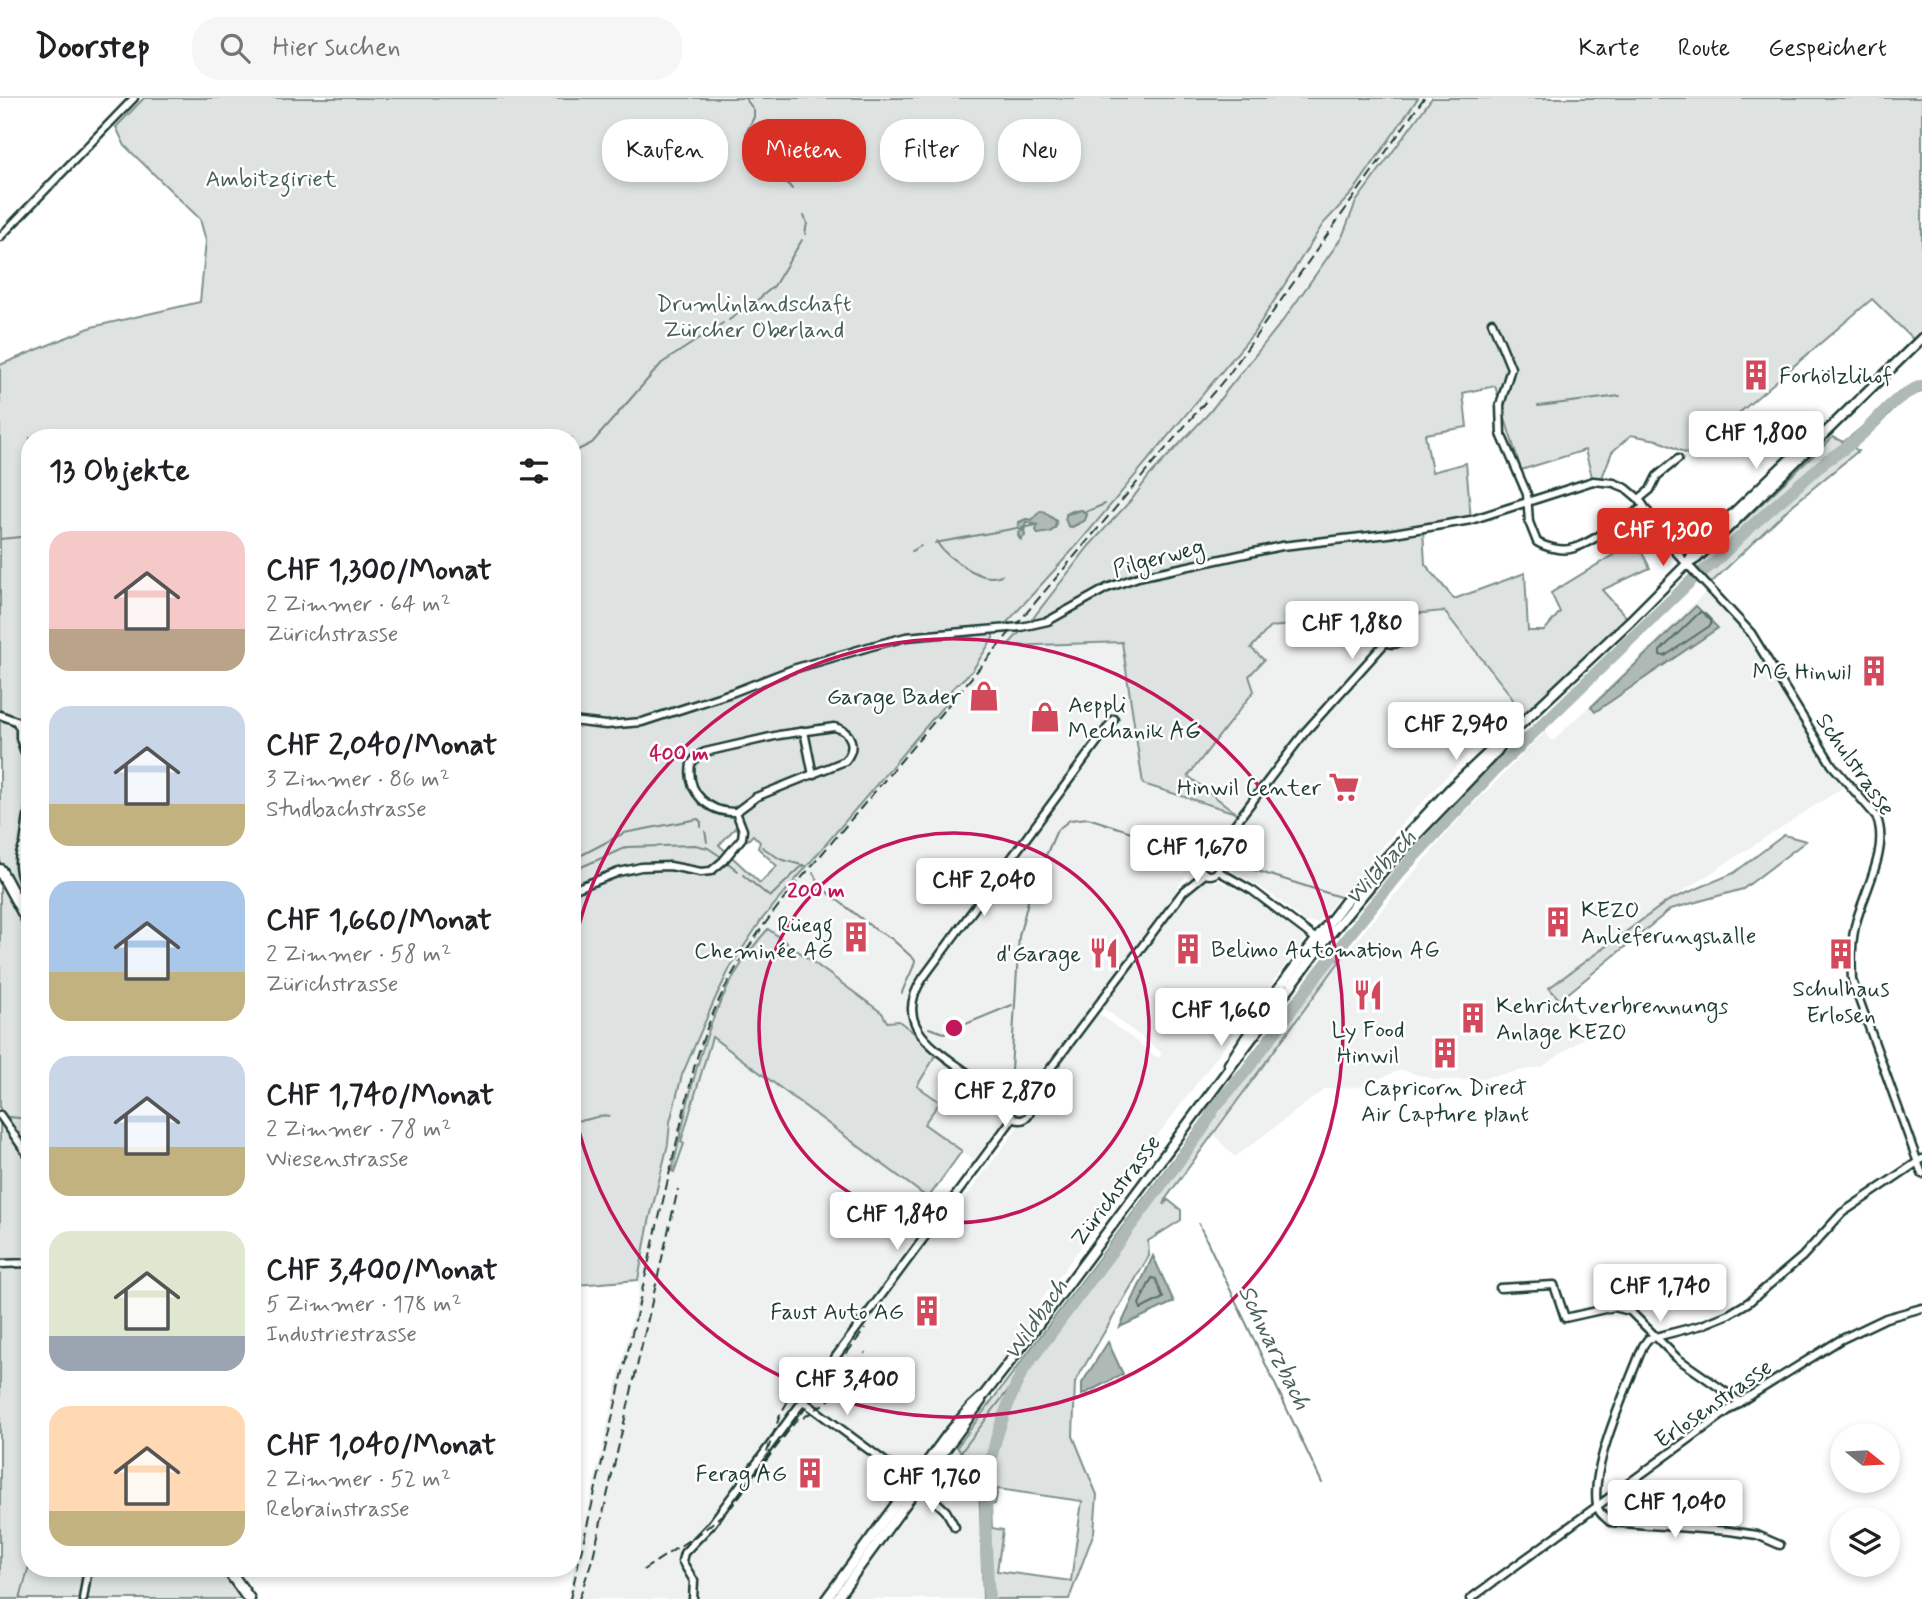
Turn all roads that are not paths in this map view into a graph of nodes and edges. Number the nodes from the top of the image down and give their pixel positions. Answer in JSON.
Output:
{"nodes":[{"id":1,"x":134,"y":98,"type":"edge"},
{"id":2,"x":0,"y":237,"type":"edge"},
{"id":3,"x":1492,"y":322,"type":"dead end"},
{"id":4,"x":1922,"y":338,"type":"edge"},
{"id":5,"x":1678,"y":459,"type":"dead end"},
{"id":6,"x":1639,"y":499,"type":"junction"},
{"id":7,"x":1527,"y":502,"type":"junction"},
{"id":8,"x":1644,"y":507,"type":"junction"},
{"id":9,"x":1686,"y":564,"type":"junction"},
{"id":10,"x":1386,"y":642,"type":"dead end"},
{"id":11,"x":0,"y":715,"type":"edge"},
{"id":12,"x":1114,"y":719,"type":"dead end"},
{"id":13,"x":16,"y":721,"type":"junction"},
{"id":14,"x":21,"y":721,"type":"edge"},
{"id":15,"x":581,"y":722,"type":"edge"},
{"id":16,"x":804,"y":731,"type":"junction"},
{"id":17,"x":1508,"y":736,"type":"junction"},
{"id":18,"x":21,"y":741,"type":"edge"},
{"id":19,"x":813,"y":775,"type":"junction"},
{"id":20,"x":736,"y":812,"type":"junction"},
{"id":21,"x":21,"y":851,"type":"edge"},
{"id":22,"x":1216,"y":857,"type":"junction"},
{"id":23,"x":0,"y":870,"type":"edge"},
{"id":24,"x":1218,"y":871,"type":"junction"},
{"id":25,"x":1205,"y":874,"type":"junction"},
{"id":26,"x":21,"y":878,"type":"edge"},
{"id":27,"x":581,"y":887,"type":"edge"},
{"id":28,"x":21,"y":908,"type":"edge"},
{"id":29,"x":1319,"y":942,"type":"junction"},
{"id":30,"x":1026,"y":1101,"type":"junction"},
{"id":31,"x":1012,"y":1104,"type":"junction"},
{"id":32,"x":0,"y":1115,"type":"edge"},
{"id":33,"x":1013,"y":1118,"type":"junction"},
{"id":34,"x":21,"y":1145,"type":"edge"},
{"id":35,"x":1920,"y":1161,"type":"edge"},
{"id":36,"x":1922,"y":1174,"type":"edge"},
{"id":37,"x":0,"y":1264,"type":"edge"},
{"id":38,"x":21,"y":1264,"type":"edge"},
{"id":39,"x":1500,"y":1288,"type":"dead end"},
{"id":40,"x":1922,"y":1308,"type":"edge"},
{"id":41,"x":1654,"y":1338,"type":"junction"},
{"id":42,"x":803,"y":1401,"type":"junction"},
{"id":43,"x":1740,"y":1402,"type":"junction"},
{"id":44,"x":916,"y":1484,"type":"junction"},
{"id":45,"x":1597,"y":1506,"type":"junction"},
{"id":46,"x":955,"y":1527,"type":"dead end"},
{"id":47,"x":1780,"y":1545,"type":"dead end"},
{"id":48,"x":87,"y":1577,"type":"edge"},
{"id":49,"x":233,"y":1577,"type":"edge"},
{"id":50,"x":83,"y":1599,"type":"edge"},
{"id":51,"x":249,"y":1599,"type":"edge"},
{"id":52,"x":693,"y":1599,"type":"edge"},
{"id":53,"x":826,"y":1599,"type":"edge"},
{"id":54,"x":835,"y":1599,"type":"edge"},
{"id":55,"x":1470,"y":1599,"type":"edge"}],
"edges":[{"from":1,"to":2,"type":"street"},
{"from":3,"to":7,"type":"street"},
{"from":4,"to":9,"type":"main road","name":"Zürichstrasse"},
{"from":5,"to":6,"type":"street"},
{"from":6,"to":7,"type":"street","name":"Pilgerweg"},
{"from":6,"to":8,"type":"street","name":"Pilgerweg"},
{"from":7,"to":8,"type":"street"},
{"from":7,"to":15,"type":"street","name":"Pilgerweg","bridge":true},
{"from":8,"to":9,"type":"street","name":"Pilgerweg"},
{"from":9,"to":17,"type":"main road","name":"Zürichstrasse"},
{"from":9,"to":35,"type":"street","name":"Schulstrasse"},
{"from":10,"to":22,"type":"street"},
{"from":11,"to":13,"type":"street"},
{"from":12,"to":31,"type":"street"},
{"from":13,"to":14,"type":"street"},
{"from":13,"to":18,"type":"street"},
{"from":16,"to":19,"type":"street"},
{"from":16,"to":19,"type":"street"},
{"from":16,"to":20,"type":"street"},
{"from":17,"to":29,"type":"main road","name":"Zürichstrasse"},
{"from":17,"to":29,"type":"main road","name":"Zürichstrasse"},
{"from":19,"to":20,"type":"street"},
{"from":20,"to":27,"type":"street"},
{"from":21,"to":26,"type":"street"},
{"from":22,"to":24,"type":"street"},
{"from":22,"to":25,"type":"street"},
{"from":23,"to":28,"type":"highway"},
{"from":24,"to":25,"type":"street"},
{"from":24,"to":29,"type":"street"},
{"from":25,"to":30,"type":"street"},
{"from":29,"to":44,"type":"main road","name":"Zürichstrasse"},
{"from":30,"to":31,"type":"street"},
{"from":30,"to":33,"type":"street"},
{"from":31,"to":33,"type":"street"},
{"from":32,"to":34,"type":"street"},
{"from":33,"to":42,"type":"street"},
{"from":35,"to":36,"type":"street","name":"Schulstrasse"},
{"from":35,"to":41,"type":"street"},
{"from":37,"to":38,"type":"street"},
{"from":39,"to":41,"type":"street"},
{"from":40,"to":43,"type":"street","name":"Erlosenstrasse"},
{"from":41,"to":43,"type":"street"},
{"from":41,"to":45,"type":"street"},
{"from":42,"to":44,"type":"street"},
{"from":42,"to":52,"type":"street"},
{"from":43,"to":45,"type":"street","name":"Erlosenstrasse"},
{"from":44,"to":46,"type":"street"},
{"from":44,"to":53,"type":"main road","name":"Zürichstrasse"},
{"from":44,"to":54,"type":"main road","name":"Zürichstrasse"},
{"from":45,"to":47,"type":"street"},
{"from":45,"to":55,"type":"street","name":"Erlosenstrasse"},
{"from":48,"to":50,"type":"street"},
{"from":49,"to":51,"type":"highway"}]}
